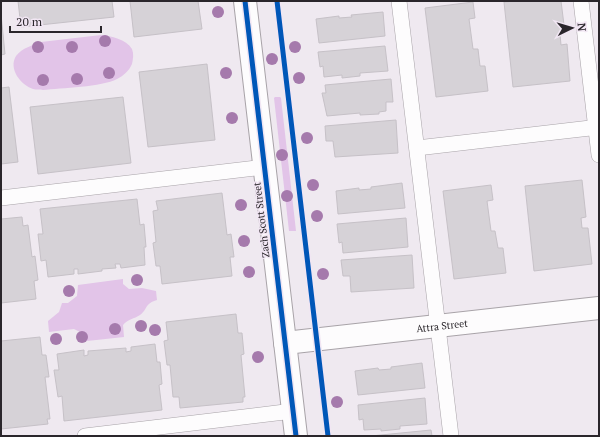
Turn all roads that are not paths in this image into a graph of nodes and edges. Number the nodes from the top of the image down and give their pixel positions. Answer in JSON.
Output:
{"nodes":[{"id":1,"x":244,"y":1,"type":"edge"},
{"id":2,"x":399,"y":1,"type":"edge"},
{"id":3,"x":581,"y":1,"type":"edge"},
{"id":4,"x":597,"y":127,"type":"edge"},
{"id":5,"x":417,"y":148,"type":"junction"},
{"id":6,"x":599,"y":155,"type":"edge"},
{"id":7,"x":264,"y":167,"type":"junction"},
{"id":8,"x":1,"y":198,"type":"edge"},
{"id":9,"x":599,"y":308,"type":"edge"},
{"id":10,"x":438,"y":326,"type":"junction"},
{"id":11,"x":285,"y":343,"type":"junction"},
{"id":12,"x":293,"y":411,"type":"junction"},
{"id":13,"x":117,"y":434,"type":"edge"},
{"id":14,"x":85,"y":436,"type":"edge"},
{"id":15,"x":296,"y":436,"type":"edge"},
{"id":16,"x":451,"y":436,"type":"edge"}],
"edges":[{"from":1,"to":7,"type":"street","name":"Zach Scott Street"},
{"from":2,"to":5,"type":"lane"},
{"from":3,"to":4,"type":"lane"},
{"from":4,"to":5,"type":"lane"},
{"from":4,"to":6,"type":"lane"},
{"from":5,"to":10,"type":"lane"},
{"from":7,"to":8,"type":"lane"},
{"from":7,"to":11,"type":"street","name":"Zach Scott Street"},
{"from":9,"to":10,"type":"street","name":"Attra Street"},
{"from":10,"to":11,"type":"street","name":"Attra Street"},
{"from":10,"to":16,"type":"lane"},
{"from":11,"to":12,"type":"street","name":"Zach Scott Street"},
{"from":12,"to":13,"type":"lane"},
{"from":12,"to":15,"type":"street","name":"Zach Scott Street"},
{"from":13,"to":14,"type":"lane"}]}
